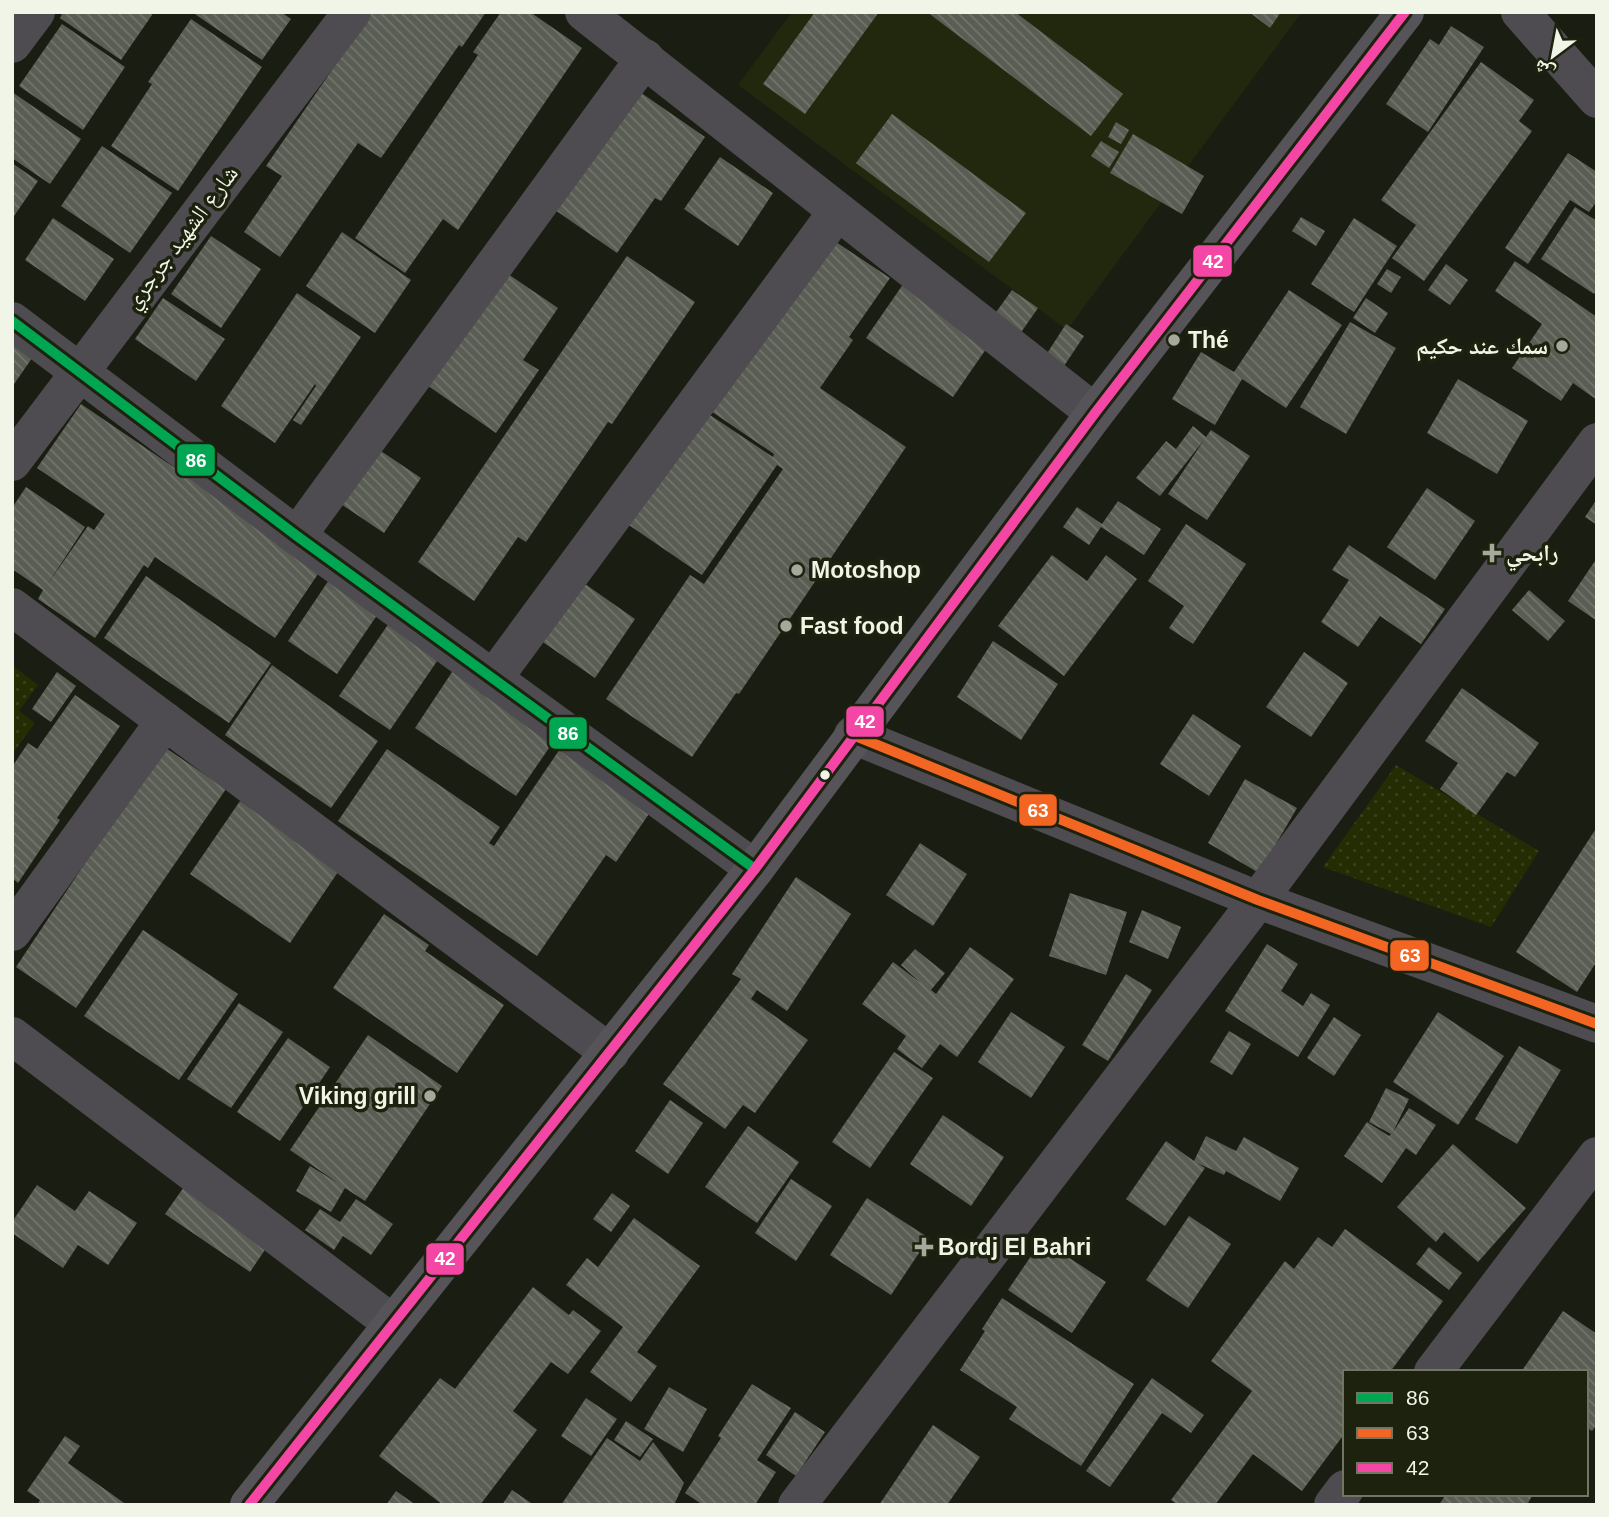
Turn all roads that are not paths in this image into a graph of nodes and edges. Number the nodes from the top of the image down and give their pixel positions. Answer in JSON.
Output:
{"nodes":[{"id":1,"x":36,"y":12,"type":"edge"},
{"id":2,"x":352,"y":12,"type":"edge"},
{"id":3,"x":584,"y":12,"type":"edge"},
{"id":4,"x":1520,"y":12,"type":"edge"},
{"id":5,"x":1403,"y":13,"type":"edge"},
{"id":6,"x":12,"y":44,"type":"edge"},
{"id":7,"x":645,"y":58,"type":"junction"},
{"id":8,"x":1597,"y":99,"type":"edge"},
{"id":9,"x":837,"y":212,"type":"junction"},
{"id":10,"x":12,"y":321,"type":"edge"},
{"id":11,"x":80,"y":371,"type":"junction"},
{"id":12,"x":1095,"y":413,"type":"junction"},
{"id":13,"x":1597,"y":442,"type":"edge"},
{"id":14,"x":12,"y":462,"type":"edge"},
{"id":15,"x":297,"y":536,"type":"junction"},
{"id":16,"x":12,"y":607,"type":"edge"},
{"id":17,"x":493,"y":679,"type":"junction"},
{"id":18,"x":165,"y":721,"type":"junction"},
{"id":19,"x":853,"y":734,"type":"junction"},
{"id":20,"x":755,"y":869,"type":"junction"},
{"id":21,"x":1258,"y":900,"type":"junction"},
{"id":22,"x":12,"y":932,"type":"edge"},
{"id":23,"x":1597,"y":1024,"type":"edge"},
{"id":24,"x":12,"y":1036,"type":"edge"},
{"id":25,"x":610,"y":1053,"type":"junction"},
{"id":26,"x":1597,"y":1156,"type":"edge"},
{"id":27,"x":392,"y":1323,"type":"junction"},
{"id":28,"x":1435,"y":1370,"type":"edge"},
{"id":29,"x":249,"y":1505,"type":"edge"},
{"id":30,"x":797,"y":1505,"type":"edge"}],
"edges":[{"from":1,"to":6,"type":"street"},
{"from":2,"to":11,"type":"street","name":"شارع الشهيد جرجري"},
{"from":3,"to":7,"type":"street"},
{"from":4,"to":8,"type":"street"},
{"from":5,"to":12,"type":"main road"},
{"from":7,"to":9,"type":"street"},
{"from":7,"to":15,"type":"street"},
{"from":9,"to":12,"type":"street"},
{"from":9,"to":17,"type":"street"},
{"from":10,"to":11,"type":"street"},
{"from":11,"to":14,"type":"street","name":"شارع الشهيد جرجري"},
{"from":11,"to":15,"type":"street"},
{"from":12,"to":19,"type":"main road"},
{"from":13,"to":21,"type":"street"},
{"from":15,"to":17,"type":"street"},
{"from":16,"to":18,"type":"street"},
{"from":17,"to":20,"type":"street"},
{"from":18,"to":22,"type":"street"},
{"from":18,"to":25,"type":"street"},
{"from":19,"to":20,"type":"main road"},
{"from":19,"to":21,"type":"street"},
{"from":20,"to":25,"type":"main road"},
{"from":21,"to":23,"type":"street"},
{"from":21,"to":30,"type":"street"},
{"from":24,"to":27,"type":"street"},
{"from":25,"to":27,"type":"main road"},
{"from":26,"to":28,"type":"street"},
{"from":27,"to":29,"type":"main road"}]}
